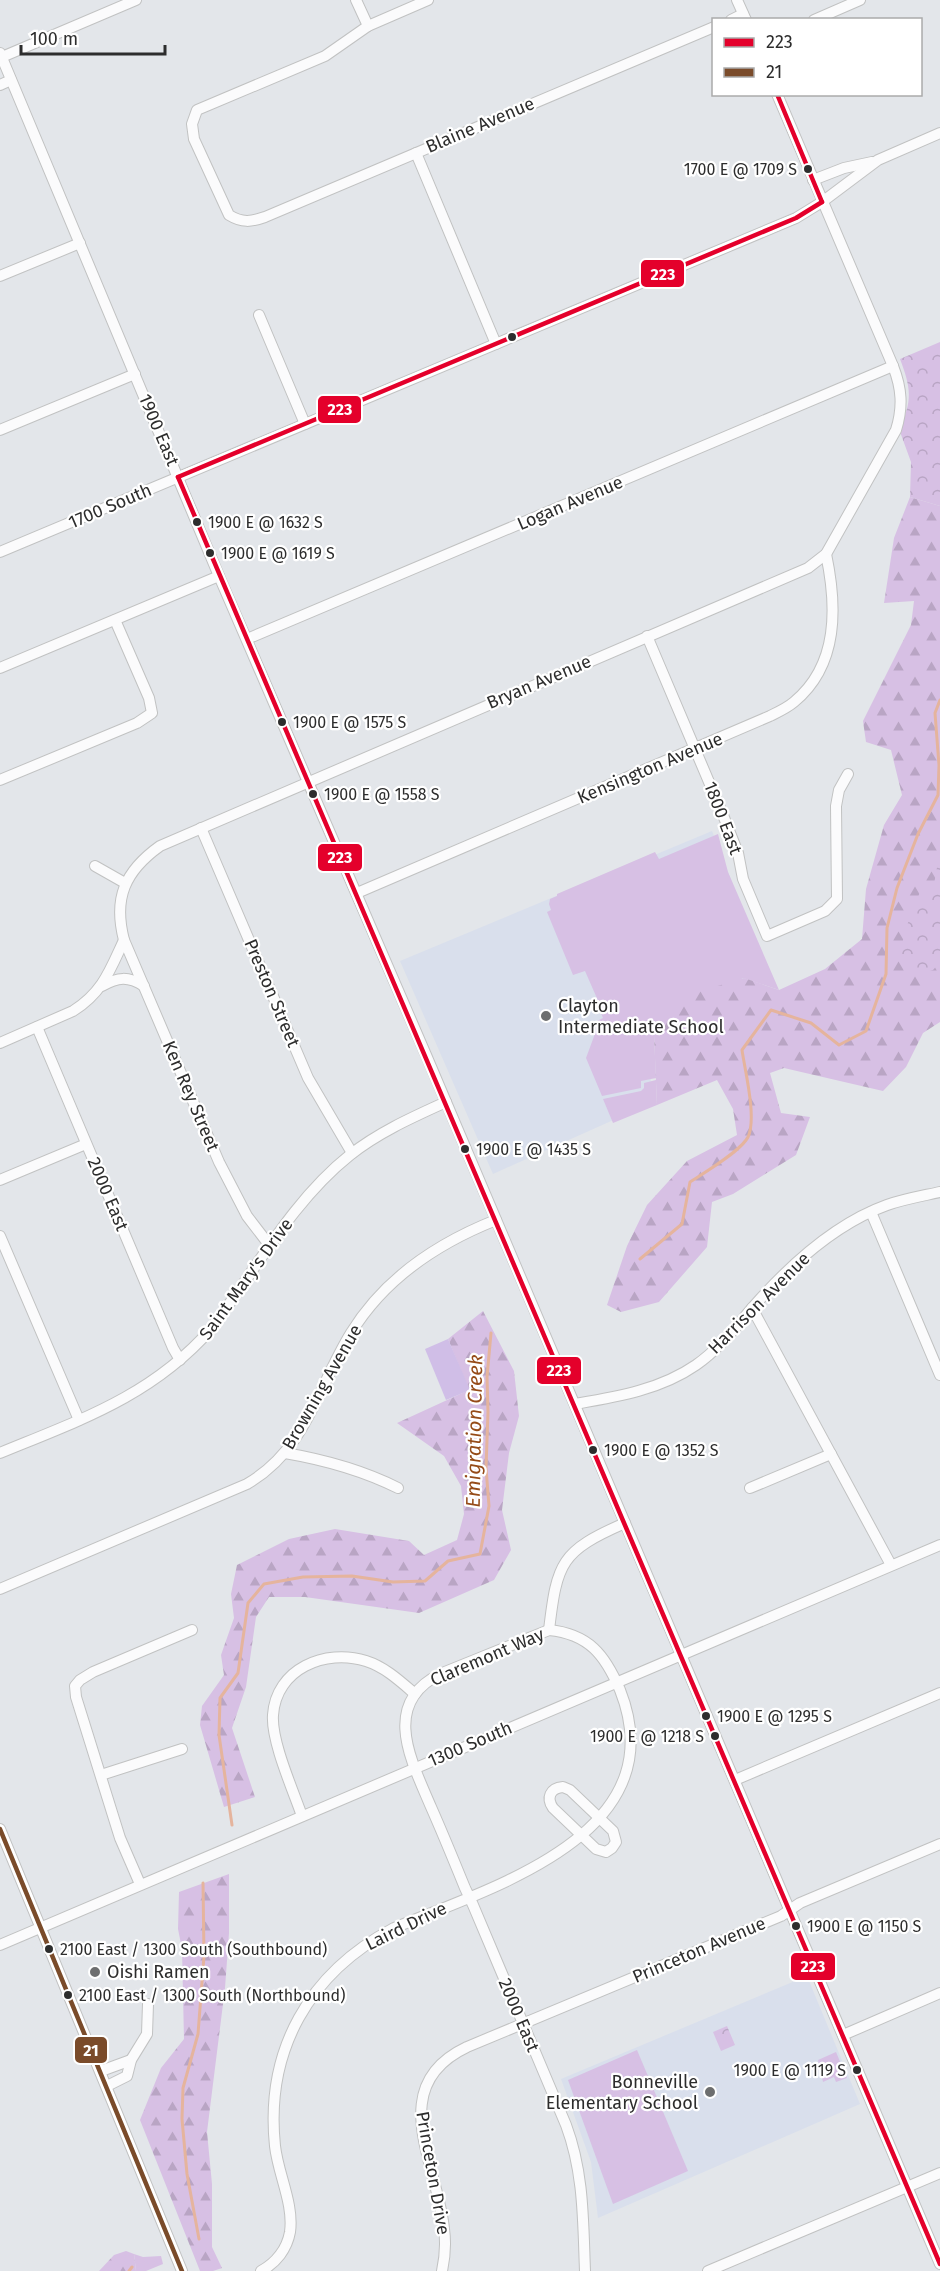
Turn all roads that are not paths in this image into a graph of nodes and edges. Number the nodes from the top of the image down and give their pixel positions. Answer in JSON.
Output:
{"nodes":[{"id":1,"x":136,"y":0,"type":"edge"},
{"id":2,"x":356,"y":0,"type":"edge"},
{"id":3,"x":428,"y":0,"type":"edge"},
{"id":4,"x":737,"y":0,"type":"edge"},
{"id":5,"x":860,"y":0,"type":"edge"},
{"id":6,"x":745,"y":17,"type":"edge"},
{"id":7,"x":819,"y":18,"type":"edge"},
{"id":8,"x":368,"y":26,"type":"junction"},
{"id":9,"x":712,"y":28,"type":"edge"},
{"id":10,"x":1,"y":55,"type":"edge"},
{"id":11,"x":11,"y":80,"type":"junction"},
{"id":12,"x":0,"y":85,"type":"edge"},
{"id":13,"x":778,"y":96,"type":"edge"},
{"id":14,"x":940,"y":133,"type":"edge"},
{"id":15,"x":416,"y":153,"type":"junction"},
{"id":16,"x":878,"y":160,"type":"junction"},
{"id":17,"x":813,"y":180,"type":"junction"},
{"id":18,"x":822,"y":201,"type":"junction"},
{"id":19,"x":80,"y":243,"type":"junction"},
{"id":20,"x":0,"y":276,"type":"edge"},
{"id":21,"x":259,"y":315,"type":"dead end"},
{"id":22,"x":496,"y":344,"type":"junction"},
{"id":23,"x":893,"y":366,"type":"junction"},
{"id":24,"x":135,"y":374,"type":"junction"},
{"id":25,"x":305,"y":424,"type":"junction"},
{"id":26,"x":0,"y":430,"type":"edge"},
{"id":27,"x":178,"y":477,"type":"junction"},
{"id":28,"x":0,"y":552,"type":"edge"},
{"id":29,"x":826,"y":554,"type":"junction"},
{"id":30,"x":219,"y":576,"type":"junction"},
{"id":31,"x":115,"y":620,"type":"junction"},
{"id":32,"x":647,"y":636,"type":"junction"},
{"id":33,"x":247,"y":639,"type":"junction"},
{"id":34,"x":0,"y":668,"type":"edge"},
{"id":35,"x":695,"y":748,"type":"junction"},
{"id":36,"x":848,"y":774,"type":"dead end"},
{"id":37,"x":0,"y":780,"type":"edge"},
{"id":38,"x":308,"y":782,"type":"junction"},
{"id":39,"x":201,"y":828,"type":"junction"},
{"id":40,"x":95,"y":866,"type":"dead end"},
{"id":41,"x":125,"y":883,"type":"junction"},
{"id":42,"x":357,"y":893,"type":"junction"},
{"id":43,"x":124,"y":940,"type":"junction"},
{"id":44,"x":102,"y":986,"type":"junction"},
{"id":45,"x":144,"y":986,"type":"junction"},
{"id":46,"x":37,"y":1027,"type":"junction"},
{"id":47,"x":0,"y":1042,"type":"edge"},
{"id":48,"x":446,"y":1102,"type":"junction"},
{"id":49,"x":86,"y":1144,"type":"junction"},
{"id":50,"x":352,"y":1154,"type":"junction"},
{"id":51,"x":0,"y":1180,"type":"edge"},
{"id":52,"x":940,"y":1192,"type":"edge"},
{"id":53,"x":871,"y":1212,"type":"junction"},
{"id":54,"x":496,"y":1220,"type":"junction"},
{"id":55,"x":0,"y":1236,"type":"edge"},
{"id":56,"x":270,"y":1246,"type":"junction"},
{"id":57,"x":752,"y":1308,"type":"junction"},
{"id":58,"x":180,"y":1360,"type":"junction"},
{"id":59,"x":940,"y":1375,"type":"edge"},
{"id":60,"x":575,"y":1404,"type":"junction"},
{"id":61,"x":79,"y":1420,"type":"junction"},
{"id":62,"x":285,"y":1453,"type":"junction"},
{"id":63,"x":0,"y":1454,"type":"edge"},
{"id":64,"x":831,"y":1454,"type":"junction"},
{"id":65,"x":398,"y":1488,"type":"dead end"},
{"id":66,"x":750,"y":1488,"type":"dead end"},
{"id":67,"x":625,"y":1523,"type":"junction"},
{"id":68,"x":940,"y":1545,"type":"edge"},
{"id":69,"x":891,"y":1565,"type":"junction"},
{"id":70,"x":0,"y":1589,"type":"edge"},
{"id":71,"x":192,"y":1630,"type":"dead end"},
{"id":72,"x":549,"y":1630,"type":"junction"},
{"id":73,"x":681,"y":1654,"type":"junction"},
{"id":74,"x":616,"y":1682,"type":"junction"},
{"id":75,"x":940,"y":1693,"type":"edge"},
{"id":76,"x":415,"y":1694,"type":"junction"},
{"id":77,"x":182,"y":1749,"type":"dead end"},
{"id":78,"x":415,"y":1768,"type":"junction"},
{"id":79,"x":101,"y":1775,"type":"junction"},
{"id":80,"x":735,"y":1780,"type":"junction"},
{"id":81,"x":302,"y":1816,"type":"junction"},
{"id":82,"x":598,"y":1817,"type":"junction"},
{"id":83,"x":0,"y":1829,"type":"edge"},
{"id":84,"x":581,"y":1835,"type":"junction"},
{"id":85,"x":940,"y":1844,"type":"edge"},
{"id":86,"x":140,"y":1884,"type":"junction"},
{"id":87,"x":469,"y":1896,"type":"junction"},
{"id":88,"x":790,"y":1909,"type":"junction"},
{"id":89,"x":41,"y":1927,"type":"junction"},
{"id":90,"x":0,"y":1945,"type":"edge"},
{"id":91,"x":940,"y":1993,"type":"edge"},
{"id":92,"x":148,"y":2004,"type":"dead end"},
{"id":93,"x":523,"y":2024,"type":"junction"},
{"id":94,"x":843,"y":2035,"type":"junction"},
{"id":95,"x":131,"y":2060,"type":"junction"},
{"id":96,"x":100,"y":2071,"type":"junction"},
{"id":97,"x":107,"y":2086,"type":"junction"},
{"id":98,"x":940,"y":2173,"type":"edge"},
{"id":99,"x":907,"y":2186,"type":"junction"},
{"id":100,"x":940,"y":2264,"type":"edge"},
{"id":101,"x":182,"y":2271,"type":"edge"},
{"id":102,"x":261,"y":2271,"type":"edge"},
{"id":103,"x":442,"y":2271,"type":"edge"},
{"id":104,"x":585,"y":2271,"type":"edge"},
{"id":105,"x":708,"y":2271,"type":"edge"}],
"edges":[{"from":1,"to":10,"type":"street"},
{"from":2,"to":8,"type":"street"},
{"from":3,"to":8,"type":"street"},
{"from":4,"to":6,"type":"street"},
{"from":5,"to":7,"type":"street"},
{"from":8,"to":15,"type":"street","name":"Blaine Avenue"},
{"from":9,"to":15,"type":"street","name":"Blaine Avenue"},
{"from":10,"to":11,"type":"street","name":"1900 East"},
{"from":11,"to":12,"type":"street"},
{"from":11,"to":19,"type":"street","name":"1900 East"},
{"from":13,"to":17,"type":"street","name":"Bryan Avenue"},
{"from":14,"to":16,"type":"street","name":"1700 South"},
{"from":15,"to":22,"type":"street"},
{"from":16,"to":17,"type":"street"},
{"from":16,"to":18,"type":"street","name":"1700 South"},
{"from":17,"to":18,"type":"street","name":"Bryan Avenue"},
{"from":18,"to":22,"type":"street","name":"1700 South"},
{"from":18,"to":23,"type":"street","name":"Bryan Avenue"},
{"from":19,"to":20,"type":"street"},
{"from":19,"to":24,"type":"street","name":"1900 East"},
{"from":21,"to":25,"type":"street"},
{"from":22,"to":25,"type":"street","name":"1700 South"},
{"from":23,"to":29,"type":"street","name":"Bryan Avenue"},
{"from":23,"to":33,"type":"street","name":"Logan Avenue"},
{"from":24,"to":26,"type":"street"},
{"from":24,"to":27,"type":"street","name":"1900 East"},
{"from":25,"to":27,"type":"street","name":"1700 South"},
{"from":27,"to":28,"type":"street","name":"1700 South"},
{"from":27,"to":30,"type":"street","name":"1900 East"},
{"from":29,"to":32,"type":"street","name":"Bryan Avenue"},
{"from":29,"to":35,"type":"street","name":"Kensington Avenue"},
{"from":30,"to":31,"type":"street"},
{"from":30,"to":33,"type":"street","name":"1900 East"},
{"from":31,"to":34,"type":"street"},
{"from":31,"to":37,"type":"street"},
{"from":32,"to":35,"type":"street","name":"1800 East"},
{"from":32,"to":38,"type":"street","name":"Bryan Avenue"},
{"from":33,"to":38,"type":"street","name":"1900 East"},
{"from":35,"to":36,"type":"street","name":"1800 East"},
{"from":35,"to":42,"type":"street","name":"Kensington Avenue"},
{"from":38,"to":39,"type":"street","name":"Bryan Avenue"},
{"from":38,"to":42,"type":"street","name":"1900 East"},
{"from":39,"to":41,"type":"street","name":"Bryan Avenue"},
{"from":39,"to":50,"type":"street","name":"Preston Street"},
{"from":40,"to":41,"type":"street"},
{"from":41,"to":43,"type":"street","name":"Bryan Avenue"},
{"from":42,"to":48,"type":"street","name":"1900 East"},
{"from":43,"to":44,"type":"street"},
{"from":43,"to":45,"type":"street","name":"Ken Rey Street"},
{"from":44,"to":45,"type":"street"},
{"from":44,"to":46,"type":"street"},
{"from":45,"to":56,"type":"street","name":"Ken Rey Street"},
{"from":46,"to":47,"type":"street"},
{"from":46,"to":49,"type":"street","name":"2000 East"},
{"from":48,"to":50,"type":"street","name":"Saint Mary's Drive"},
{"from":48,"to":54,"type":"street","name":"1900 East"},
{"from":49,"to":51,"type":"street"},
{"from":49,"to":58,"type":"street","name":"2000 East"},
{"from":50,"to":56,"type":"street","name":"Saint Mary's Drive"},
{"from":52,"to":53,"type":"street","name":"Harrison Avenue"},
{"from":53,"to":57,"type":"street","name":"Harrison Avenue"},
{"from":53,"to":59,"type":"street"},
{"from":54,"to":60,"type":"street","name":"1900 East"},
{"from":54,"to":62,"type":"street","name":"Browning Avenue"},
{"from":55,"to":61,"type":"street"},
{"from":56,"to":58,"type":"street","name":"Saint Mary's Drive"},
{"from":57,"to":60,"type":"street","name":"Harrison Avenue"},
{"from":57,"to":64,"type":"street"},
{"from":58,"to":61,"type":"street","name":"Saint Mary's Drive"},
{"from":60,"to":67,"type":"street","name":"1900 East"},
{"from":61,"to":63,"type":"street","name":"Saint Mary's Drive"},
{"from":62,"to":65,"type":"street"},
{"from":62,"to":70,"type":"street","name":"Browning Avenue"},
{"from":64,"to":66,"type":"street"},
{"from":64,"to":69,"type":"street"},
{"from":67,"to":72,"type":"street"},
{"from":67,"to":73,"type":"street","name":"1900 East"},
{"from":68,"to":69,"type":"street","name":"1300 South"},
{"from":69,"to":73,"type":"street","name":"1300 South"},
{"from":71,"to":79,"type":"street"},
{"from":72,"to":74,"type":"street","name":"Claremont Way"},
{"from":72,"to":76,"type":"street","name":"Claremont Way"},
{"from":73,"to":74,"type":"street","name":"1300 South"},
{"from":73,"to":80,"type":"street","name":"1900 East"},
{"from":74,"to":78,"type":"street","name":"1300 South"},
{"from":74,"to":82,"type":"street","name":"Laird Drive"},
{"from":75,"to":80,"type":"street"},
{"from":76,"to":78,"type":"street","name":"Claremont Way"},
{"from":76,"to":81,"type":"street"},
{"from":77,"to":79,"type":"street"},
{"from":78,"to":81,"type":"street","name":"1300 South"},
{"from":78,"to":87,"type":"street","name":"2000 East"},
{"from":79,"to":86,"type":"street"},
{"from":80,"to":88,"type":"street","name":"1900 East"},
{"from":81,"to":86,"type":"street","name":"1300 South"},
{"from":82,"to":84,"type":"street","name":"Laird Drive"},
{"from":82,"to":84,"type":"street"},
{"from":82,"to":84,"type":"street"},
{"from":83,"to":89,"type":"street"},
{"from":84,"to":87,"type":"street","name":"Laird Drive"},
{"from":85,"to":88,"type":"street","name":"Princeton Avenue"},
{"from":86,"to":89,"type":"street","name":"1300 South"},
{"from":87,"to":93,"type":"street","name":"2000 East"},
{"from":87,"to":102,"type":"street","name":"Laird Drive"},
{"from":88,"to":93,"type":"street","name":"Princeton Avenue"},
{"from":88,"to":94,"type":"street","name":"1900 East"},
{"from":89,"to":90,"type":"street","name":"1300 South"},
{"from":89,"to":96,"type":"street"},
{"from":91,"to":94,"type":"street"},
{"from":92,"to":95,"type":"street"},
{"from":93,"to":103,"type":"street","name":"Princeton Drive"},
{"from":93,"to":104,"type":"street","name":"2000 East"},
{"from":94,"to":99,"type":"street","name":"1900 East"},
{"from":95,"to":96,"type":"street"},
{"from":95,"to":97,"type":"street"},
{"from":96,"to":97,"type":"street"},
{"from":97,"to":101,"type":"street"},
{"from":98,"to":99,"type":"street"},
{"from":99,"to":100,"type":"street","name":"1900 East"},
{"from":99,"to":105,"type":"street"}]}
